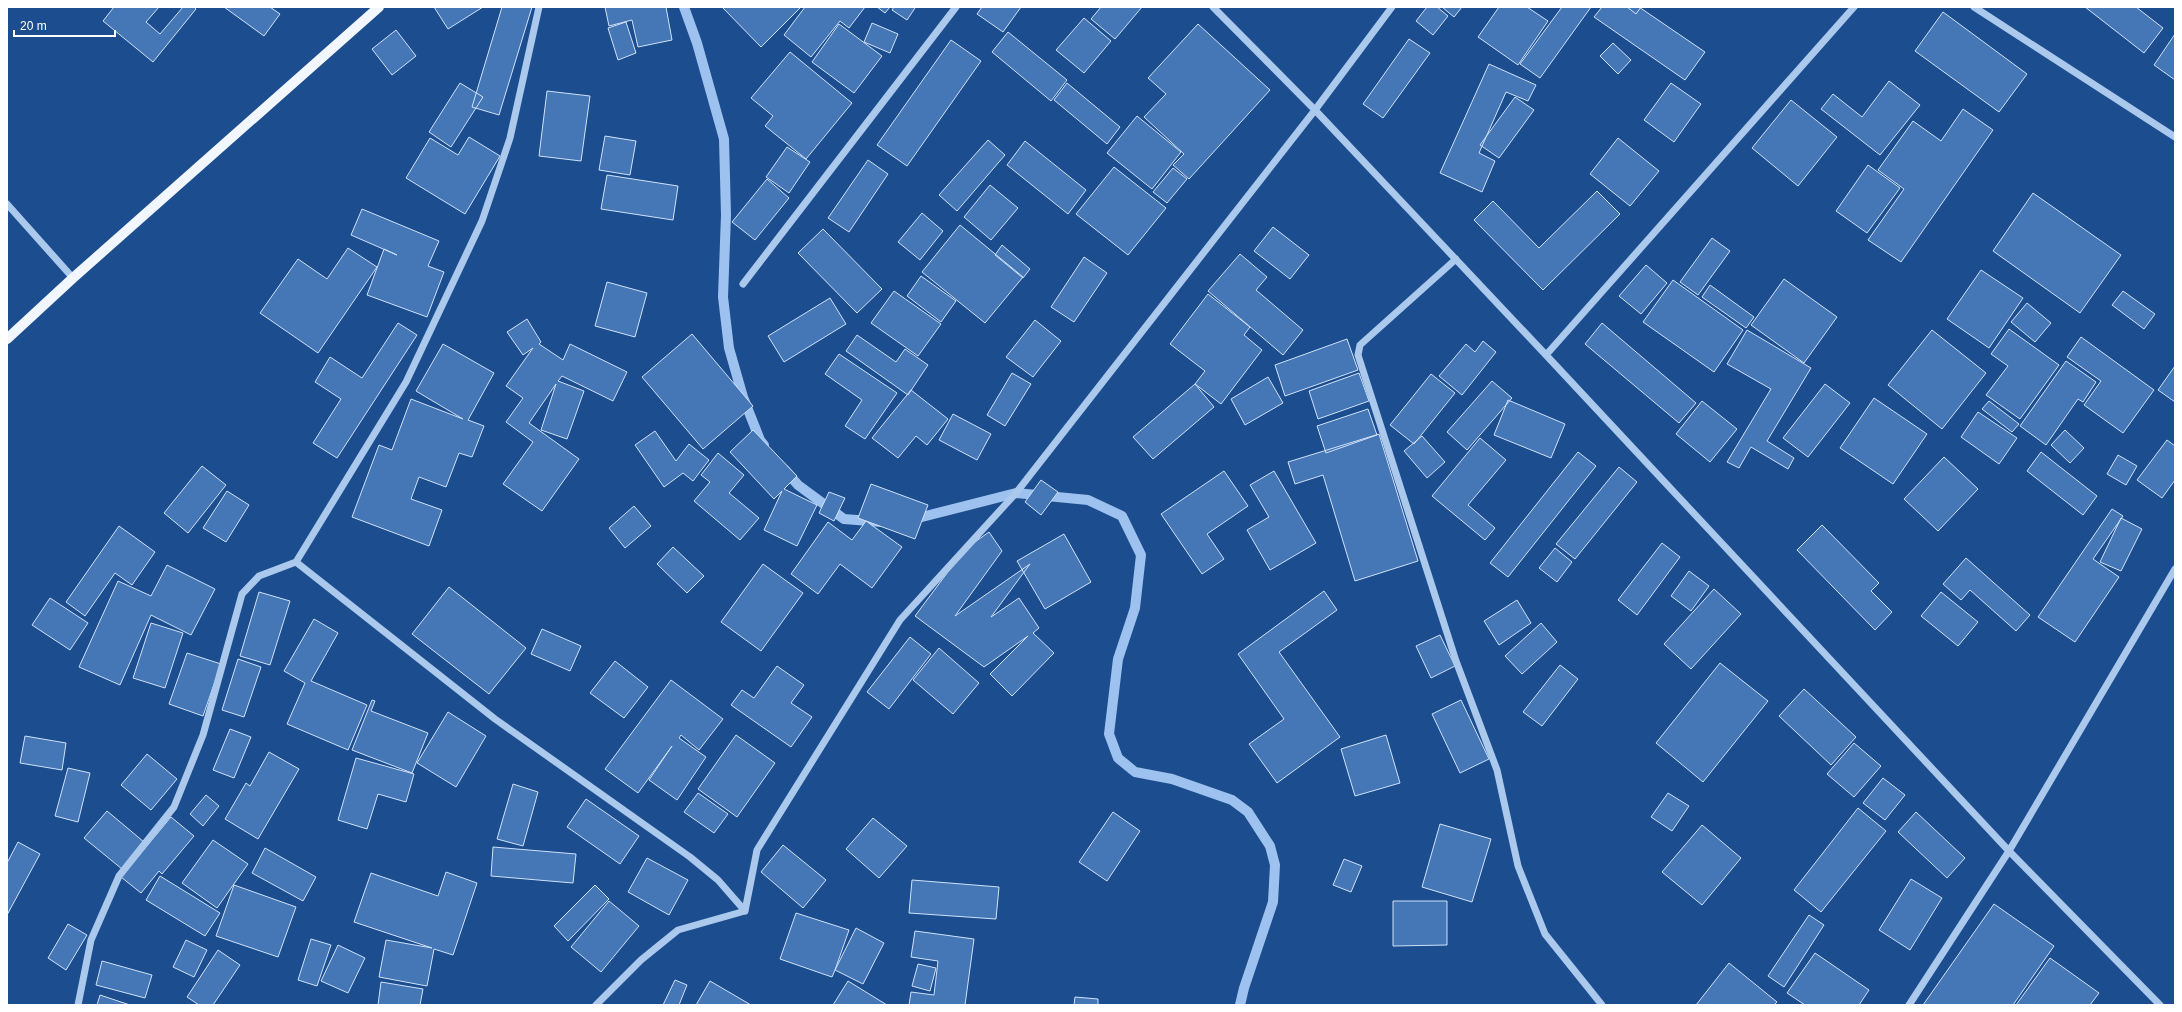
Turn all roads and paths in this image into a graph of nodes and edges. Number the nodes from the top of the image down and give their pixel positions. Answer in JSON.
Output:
{"nodes":[{"id":1,"x":379,"y":7,"type":"edge"},
{"id":2,"x":539,"y":7,"type":"edge"},
{"id":3,"x":956,"y":7,"type":"edge"},
{"id":4,"x":1213,"y":7,"type":"edge"},
{"id":5,"x":1392,"y":7,"type":"edge"},
{"id":6,"x":1854,"y":7,"type":"edge"},
{"id":7,"x":1974,"y":7,"type":"edge"},
{"id":8,"x":1315,"y":110,"type":"junction"},
{"id":9,"x":2175,"y":137,"type":"edge"},
{"id":10,"x":7,"y":204,"type":"edge"},
{"id":11,"x":1456,"y":259,"type":"junction"},
{"id":12,"x":73,"y":278,"type":"junction"},
{"id":13,"x":743,"y":284,"type":"dead end"},
{"id":14,"x":7,"y":339,"type":"edge"},
{"id":15,"x":1546,"y":355,"type":"junction"},
{"id":16,"x":296,"y":562,"type":"junction"},
{"id":17,"x":2175,"y":569,"type":"edge"},
{"id":18,"x":2008,"y":851,"type":"junction"},
{"id":19,"x":745,"y":911,"type":"junction"},
{"id":20,"x":78,"y":1005,"type":"edge"},
{"id":21,"x":596,"y":1005,"type":"edge"},
{"id":22,"x":1602,"y":1005,"type":"edge"},
{"id":23,"x":1909,"y":1005,"type":"edge"},
{"id":24,"x":2160,"y":1005,"type":"edge"}],
"edges":[{"from":1,"to":12,"type":"main road"},
{"from":2,"to":16,"type":"street"},
{"from":3,"to":13,"type":"street"},
{"from":4,"to":8,"type":"street"},
{"from":5,"to":8,"type":"street"},
{"from":6,"to":15,"type":"street"},
{"from":7,"to":9,"type":"street"},
{"from":8,"to":11,"type":"street"},
{"from":8,"to":19,"type":"street"},
{"from":10,"to":12,"type":"street"},
{"from":11,"to":15,"type":"street"},
{"from":11,"to":22,"type":"street"},
{"from":12,"to":14,"type":"main road"},
{"from":15,"to":18,"type":"street"},
{"from":16,"to":19,"type":"street"},
{"from":16,"to":20,"type":"street"},
{"from":17,"to":18,"type":"street"},
{"from":18,"to":23,"type":"street"},
{"from":18,"to":24,"type":"street"},
{"from":19,"to":21,"type":"street"}]}
